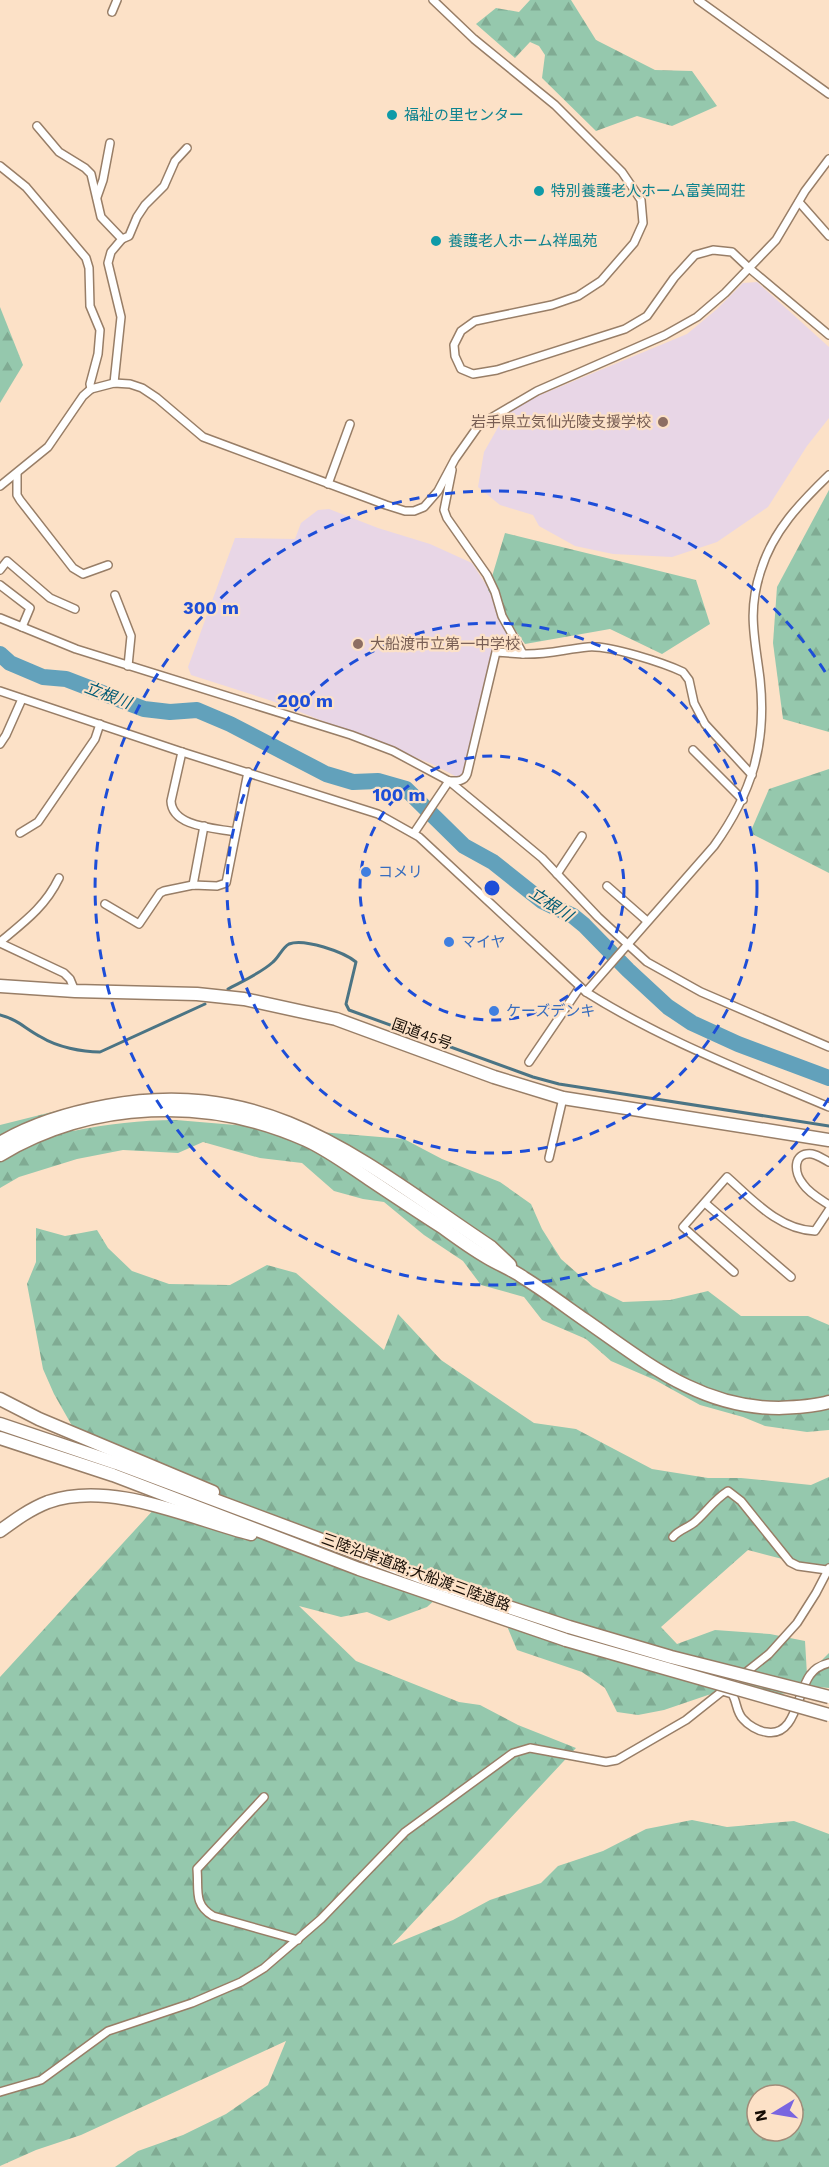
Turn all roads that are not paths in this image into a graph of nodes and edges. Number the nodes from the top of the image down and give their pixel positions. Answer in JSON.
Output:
{"nodes":[{"id":1,"x":117,"y":0,"type":"edge"},
{"id":2,"x":433,"y":0,"type":"edge"},
{"id":3,"x":698,"y":0,"type":"edge"},
{"id":4,"x":112,"y":12,"type":"dead end"},
{"id":5,"x":829,"y":94,"type":"edge"},
{"id":6,"x":37,"y":126,"type":"dead end"},
{"id":7,"x":110,"y":143,"type":"dead end"},
{"id":8,"x":187,"y":148,"type":"dead end"},
{"id":9,"x":829,"y":159,"type":"edge"},
{"id":10,"x":0,"y":166,"type":"edge"},
{"id":11,"x":96,"y":199,"type":"junction"},
{"id":12,"x":799,"y":202,"type":"junction"},
{"id":13,"x":829,"y":236,"type":"edge"},
{"id":14,"x":122,"y":239,"type":"junction"},
{"id":15,"x":749,"y":268,"type":"junction"},
{"id":16,"x":829,"y":335,"type":"edge"},
{"id":17,"x":114,"y":382,"type":"junction"},
{"id":18,"x":91,"y":389,"type":"junction"},
{"id":19,"x":350,"y":424,"type":"dead end"},
{"id":20,"x":455,"y":459,"type":"junction"},
{"id":21,"x":17,"y":474,"type":"junction"},
{"id":22,"x":829,"y":475,"type":"edge"},
{"id":23,"x":328,"y":484,"type":"junction"},
{"id":24,"x":0,"y":486,"type":"edge"},
{"id":25,"x":108,"y":565,"type":"dead end"},
{"id":26,"x":0,"y":570,"type":"edge"},
{"id":27,"x":0,"y":585,"type":"edge"},
{"id":28,"x":115,"y":595,"type":"dead end"},
{"id":29,"x":75,"y":609,"type":"dead end"},
{"id":30,"x":0,"y":618,"type":"edge"},
{"id":31,"x":22,"y":627,"type":"junction"},
{"id":32,"x":524,"y":654,"type":"junction"},
{"id":33,"x":128,"y":666,"type":"junction"},
{"id":34,"x":0,"y":691,"type":"edge"},
{"id":35,"x":22,"y":699,"type":"junction"},
{"id":36,"x":100,"y":724,"type":"junction"},
{"id":37,"x":0,"y":744,"type":"edge"},
{"id":38,"x":693,"y":750,"type":"dead end"},
{"id":39,"x":183,"y":752,"type":"junction"},
{"id":40,"x":248,"y":772,"type":"junction"},
{"id":41,"x":752,"y":775,"type":"junction"},
{"id":42,"x":447,"y":784,"type":"junction"},
{"id":43,"x":743,"y":800,"type":"junction"},
{"id":44,"x":204,"y":826,"type":"junction"},
{"id":45,"x":235,"y":832,"type":"junction"},
{"id":46,"x":20,"y":833,"type":"dead end"},
{"id":47,"x":414,"y":833,"type":"junction"},
{"id":48,"x":582,"y":836,"type":"dead end"},
{"id":49,"x":557,"y":874,"type":"junction"},
{"id":50,"x":59,"y":878,"type":"dead end"},
{"id":51,"x":193,"y":885,"type":"junction"},
{"id":52,"x":607,"y":886,"type":"dead end"},
{"id":53,"x":105,"y":904,"type":"dead end"},
{"id":54,"x":647,"y":921,"type":"junction"},
{"id":55,"x":0,"y":943,"type":"edge"},
{"id":56,"x":624,"y":947,"type":"junction"},
{"id":57,"x":0,"y":986,"type":"edge"},
{"id":58,"x":583,"y":989,"type":"junction"},
{"id":59,"x":75,"y":991,"type":"junction"},
{"id":60,"x":829,"y":1047,"type":"edge"},
{"id":61,"x":529,"y":1062,"type":"dead end"},
{"id":62,"x":563,"y":1098,"type":"junction"},
{"id":63,"x":829,"y":1107,"type":"edge"},
{"id":64,"x":829,"y":1140,"type":"edge"},
{"id":65,"x":0,"y":1143,"type":"edge"},
{"id":66,"x":0,"y":1155,"type":"edge"},
{"id":67,"x":549,"y":1158,"type":"dead end"},
{"id":68,"x":829,"y":1162,"type":"edge"},
{"id":69,"x":705,"y":1203,"type":"junction"},
{"id":70,"x":829,"y":1205,"type":"edge"},
{"id":71,"x":829,"y":1210,"type":"edge"},
{"id":72,"x":734,"y":1272,"type":"dead end"},
{"id":73,"x":791,"y":1277,"type":"dead end"},
{"id":74,"x":525,"y":1278,"type":"junction"},
{"id":75,"x":0,"y":1399,"type":"edge"},
{"id":76,"x":829,"y":1402,"type":"edge"},
{"id":77,"x":0,"y":1424,"type":"edge"},
{"id":78,"x":0,"y":1438,"type":"edge"},
{"id":79,"x":0,"y":1531,"type":"edge"},
{"id":80,"x":673,"y":1537,"type":"dead end"},
{"id":81,"x":309,"y":1542,"type":"junction"},
{"id":82,"x":828,"y":1569,"type":"edge"},
{"id":83,"x":829,"y":1663,"type":"edge"},
{"id":84,"x":722,"y":1691,"type":"junction"},
{"id":85,"x":829,"y":1697,"type":"edge"},
{"id":86,"x":829,"y":1715,"type":"edge"},
{"id":87,"x":264,"y":1797,"type":"dead end"},
{"id":88,"x":298,"y":1940,"type":"junction"},
{"id":89,"x":0,"y":2092,"type":"edge"}],
"edges":[{"from":1,"to":4,"type":"street"},
{"from":2,"to":15,"type":"street"},
{"from":3,"to":5,"type":"street"},
{"from":6,"to":11,"type":"street"},
{"from":7,"to":11,"type":"street"},
{"from":8,"to":14,"type":"street"},
{"from":9,"to":12,"type":"street"},
{"from":10,"to":18,"type":"street"},
{"from":11,"to":14,"type":"street"},
{"from":12,"to":13,"type":"street"},
{"from":12,"to":15,"type":"street"},
{"from":14,"to":17,"type":"street"},
{"from":15,"to":16,"type":"street"},
{"from":15,"to":20,"type":"street"},
{"from":17,"to":18,"type":"street"},
{"from":17,"to":23,"type":"street"},
{"from":18,"to":21,"type":"street"},
{"from":19,"to":23,"type":"street"},
{"from":20,"to":23,"type":"street"},
{"from":20,"to":32,"type":"street"},
{"from":21,"to":24,"type":"street"},
{"from":21,"to":25,"type":"street"},
{"from":22,"to":41,"type":"street"},
{"from":26,"to":29,"type":"street"},
{"from":27,"to":31,"type":"street"},
{"from":28,"to":33,"type":"street"},
{"from":30,"to":31,"type":"street"},
{"from":31,"to":33,"type":"street"},
{"from":32,"to":41,"type":"street"},
{"from":32,"to":42,"type":"street"},
{"from":33,"to":42,"type":"street"},
{"from":34,"to":35,"type":"street"},
{"from":35,"to":36,"type":"street"},
{"from":35,"to":37,"type":"street"},
{"from":36,"to":39,"type":"street"},
{"from":36,"to":46,"type":"street"},
{"from":38,"to":43,"type":"street"},
{"from":39,"to":40,"type":"street"},
{"from":39,"to":44,"type":"street"},
{"from":40,"to":45,"type":"street"},
{"from":40,"to":47,"type":"street"},
{"from":41,"to":43,"type":"street"},
{"from":42,"to":47,"type":"street"},
{"from":42,"to":49,"type":"street"},
{"from":43,"to":54,"type":"street"},
{"from":44,"to":45,"type":"street"},
{"from":44,"to":51,"type":"street"},
{"from":45,"to":51,"type":"street"},
{"from":47,"to":58,"type":"street"},
{"from":48,"to":49,"type":"street"},
{"from":49,"to":56,"type":"street"},
{"from":50,"to":55,"type":"street"},
{"from":51,"to":53,"type":"street"},
{"from":52,"to":54,"type":"street"},
{"from":54,"to":56,"type":"street"},
{"from":55,"to":59,"type":"street"},
{"from":56,"to":58,"type":"street"},
{"from":56,"to":60,"type":"street"},
{"from":57,"to":59,"type":"highway","name":"国道45号"},
{"from":58,"to":61,"type":"street"},
{"from":58,"to":63,"type":"street"},
{"from":59,"to":62,"type":"highway","name":"国道45号"},
{"from":62,"to":64,"type":"highway","name":"国道45号"},
{"from":62,"to":67,"type":"street"},
{"from":65,"to":74,"type":"highway"},
{"from":66,"to":74,"type":"highway"},
{"from":68,"to":70,"type":"street"},
{"from":69,"to":71,"type":"street"},
{"from":69,"to":72,"type":"street"},
{"from":69,"to":73,"type":"street"},
{"from":74,"to":76,"type":"highway"},
{"from":75,"to":81,"type":"highway"},
{"from":77,"to":81,"type":"highway","name":"三陸沿岸道路;大船渡三陸道路"},
{"from":78,"to":81,"type":"highway","name":"三陸沿岸道路;大船渡三陸道路"},
{"from":79,"to":81,"type":"highway"},
{"from":80,"to":82,"type":"street"},
{"from":81,"to":85,"type":"highway","name":"三陸沿岸道路;大船渡三陸道路","bridge":true},
{"from":81,"to":86,"type":"highway","name":"三陸沿岸道路;大船渡三陸道路","bridge":true},
{"from":82,"to":84,"type":"street"},
{"from":83,"to":84,"type":"street"},
{"from":84,"to":88,"type":"street"},
{"from":87,"to":88,"type":"street"},
{"from":88,"to":89,"type":"street"}]}
